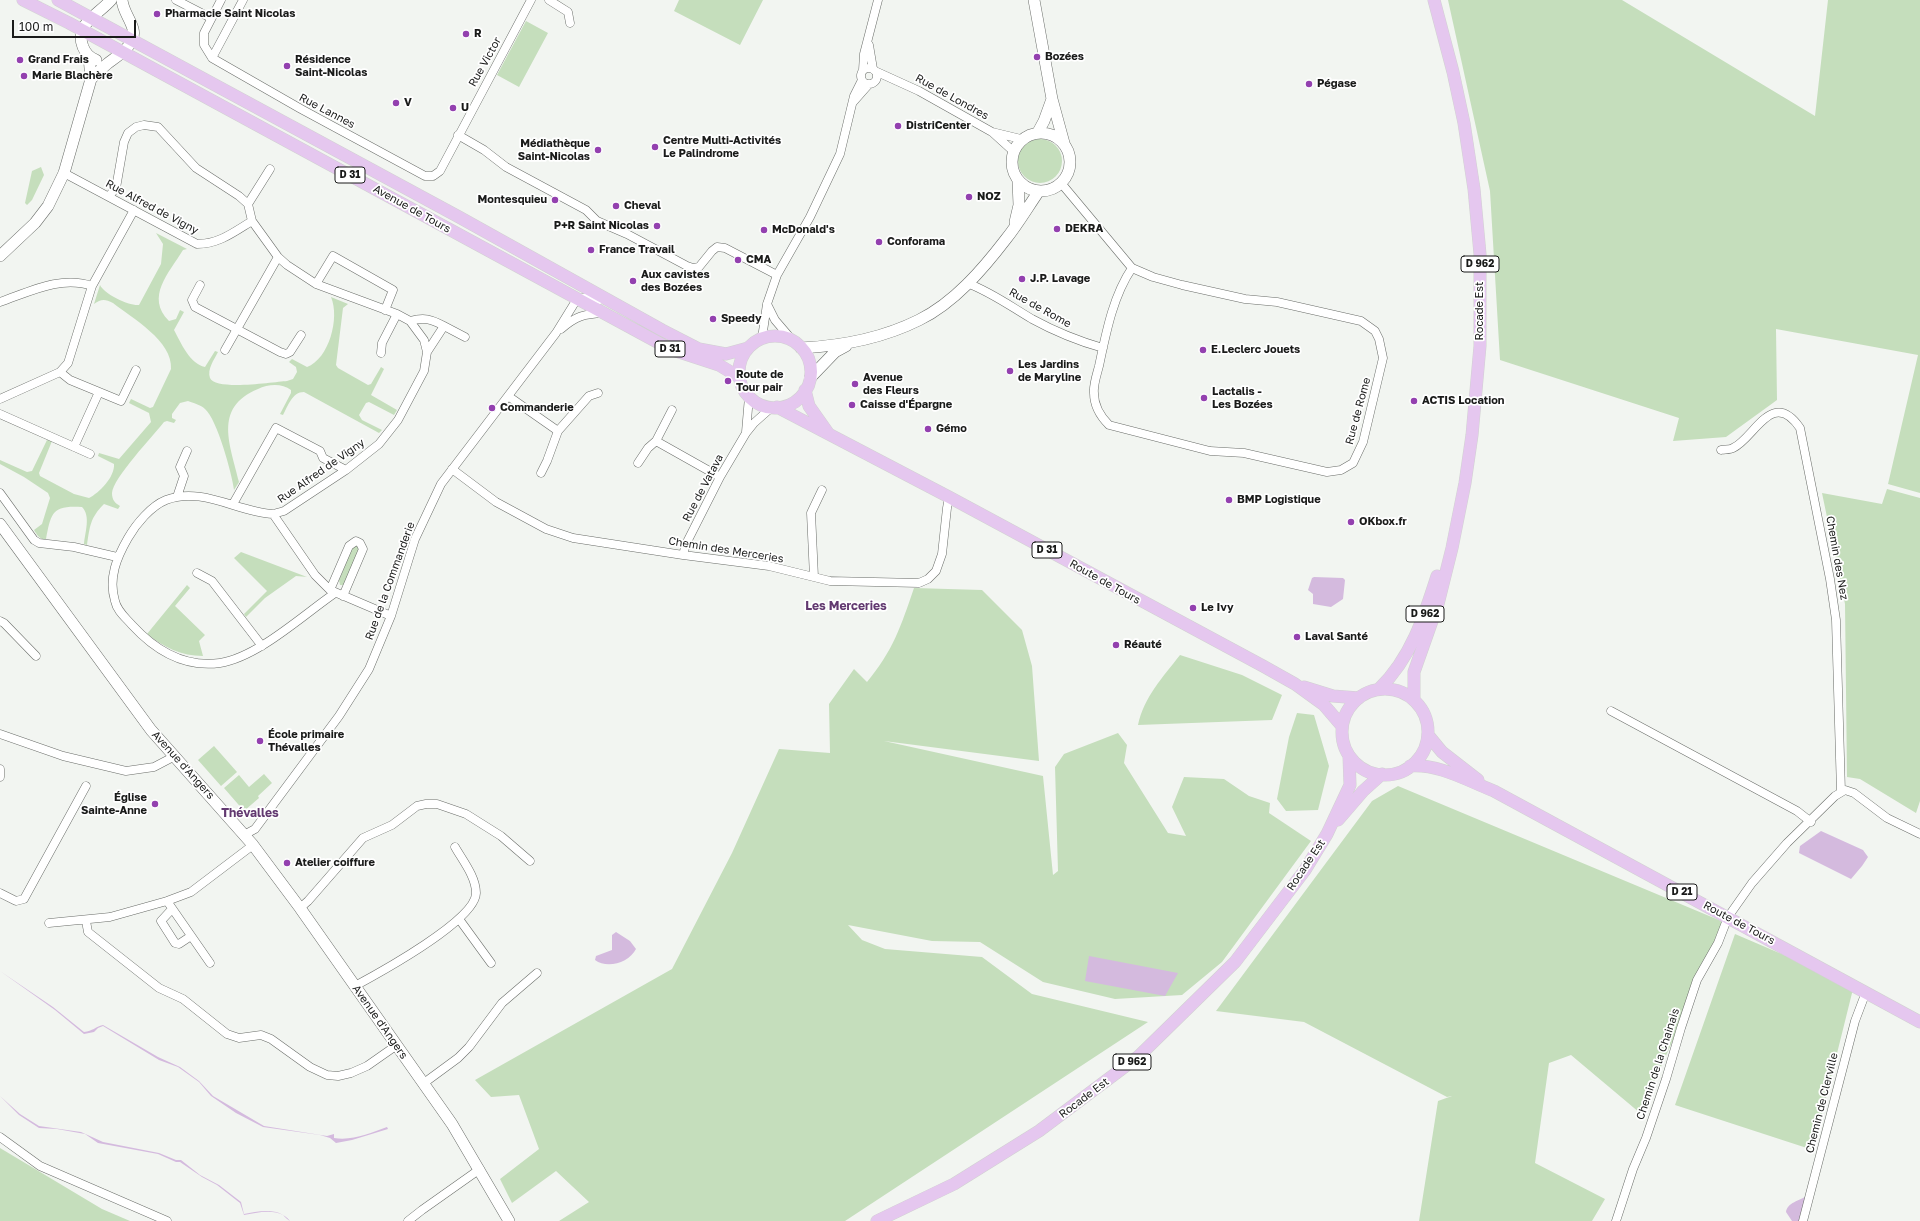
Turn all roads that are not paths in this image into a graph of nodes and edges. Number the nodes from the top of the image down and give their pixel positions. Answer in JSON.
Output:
{"nodes":[{"id":1,"x":23,"y":0,"type":"edge"},
{"id":2,"x":58,"y":0,"type":"edge"},
{"id":3,"x":122,"y":0,"type":"edge"},
{"id":4,"x":176,"y":0,"type":"edge"},
{"id":5,"x":221,"y":0,"type":"edge"},
{"id":6,"x":244,"y":0,"type":"edge"},
{"id":7,"x":531,"y":0,"type":"edge"},
{"id":8,"x":548,"y":0,"type":"edge"},
{"id":9,"x":878,"y":0,"type":"edge"},
{"id":10,"x":1034,"y":0,"type":"edge"},
{"id":11,"x":1434,"y":0,"type":"edge"},
{"id":12,"x":108,"y":3,"type":"edge"},
{"id":13,"x":124,"y":13,"type":"junction"},
{"id":14,"x":90,"y":17,"type":"junction"},
{"id":15,"x":212,"y":18,"type":"junction"},
{"id":16,"x":570,"y":23,"type":"dead end"},
{"id":17,"x":81,"y":30,"type":"junction"},
{"id":18,"x":132,"y":40,"type":"junction"},
{"id":19,"x":868,"y":40,"type":"junction"},
{"id":20,"x":123,"y":52,"type":"junction"},
{"id":21,"x":89,"y":57,"type":"junction"},
{"id":22,"x":212,"y":58,"type":"junction"},
{"id":23,"x":106,"y":65,"type":"junction"},
{"id":24,"x":863,"y":70,"type":"junction"},
{"id":25,"x":874,"y":70,"type":"junction"},
{"id":26,"x":91,"y":79,"type":"junction"},
{"id":27,"x":868,"y":82,"type":"junction"},
{"id":28,"x":901,"y":83,"type":"junction"},
{"id":29,"x":1052,"y":99,"type":"junction"},
{"id":30,"x":992,"y":132,"type":"junction"},
{"id":31,"x":1038,"y":132,"type":"junction"},
{"id":32,"x":458,"y":135,"type":"junction"},
{"id":33,"x":1021,"y":139,"type":"junction"},
{"id":34,"x":1064,"y":143,"type":"junction"},
{"id":35,"x":1013,"y":151,"type":"junction"},
{"id":36,"x":270,"y":169,"type":"dead end"},
{"id":37,"x":64,"y":173,"type":"junction"},
{"id":38,"x":433,"y":176,"type":"joint"},
{"id":39,"x":1018,"y":181,"type":"junction"},
{"id":40,"x":1061,"y":183,"type":"junction"},
{"id":41,"x":1039,"y":191,"type":"junction"},
{"id":42,"x":109,"y":196,"type":"junction"},
{"id":43,"x":248,"y":204,"type":"junction"},
{"id":44,"x":134,"y":210,"type":"junction"},
{"id":45,"x":252,"y":221,"type":"junction"},
{"id":46,"x":1014,"y":228,"type":"junction"},
{"id":47,"x":0,"y":255,"type":"edge"},
{"id":48,"x":278,"y":257,"type":"junction"},
{"id":49,"x":1132,"y":268,"type":"junction"},
{"id":50,"x":777,"y":276,"type":"junction"},
{"id":51,"x":967,"y":283,"type":"junction"},
{"id":52,"x":316,"y":284,"type":"junction"},
{"id":53,"x":200,"y":285,"type":"dead end"},
{"id":54,"x":92,"y":286,"type":"junction"},
{"id":55,"x":577,"y":299,"type":"junction"},
{"id":56,"x":0,"y":302,"type":"edge"},
{"id":57,"x":767,"y":304,"type":"junction"},
{"id":58,"x":385,"y":310,"type":"junction"},
{"id":59,"x":604,"y":313,"type":"junction"},
{"id":60,"x":397,"y":314,"type":"junction"},
{"id":61,"x":410,"y":321,"type":"junction"},
{"id":62,"x":444,"y":326,"type":"junction"},
{"id":63,"x":238,"y":330,"type":"junction"},
{"id":64,"x":662,"y":330,"type":"junction"},
{"id":65,"x":556,"y":333,"type":"junction"},
{"id":66,"x":300,"y":335,"type":"dead end"},
{"id":67,"x":465,"y":337,"type":"dead end"},
{"id":68,"x":762,"y":338,"type":"junction"},
{"id":69,"x":852,"y":343,"type":"junction"},
{"id":70,"x":797,"y":344,"type":"junction"},
{"id":71,"x":748,"y":348,"type":"junction"},
{"id":72,"x":1103,"y":348,"type":"junction"},
{"id":73,"x":225,"y":350,"type":"dead end"},
{"id":74,"x":380,"y":352,"type":"dead end"},
{"id":75,"x":427,"y":352,"type":"junction"},
{"id":76,"x":136,"y":370,"type":"dead end"},
{"id":77,"x":60,"y":372,"type":"junction"},
{"id":78,"x":739,"y":377,"type":"junction"},
{"id":79,"x":810,"y":378,"type":"junction"},
{"id":80,"x":805,"y":390,"type":"junction"},
{"id":81,"x":99,"y":392,"type":"junction"},
{"id":82,"x":598,"y":393,"type":"dead end"},
{"id":83,"x":508,"y":396,"type":"junction"},
{"id":84,"x":749,"y":397,"type":"junction"},
{"id":85,"x":0,"y":398,"type":"edge"},
{"id":86,"x":774,"y":407,"type":"junction"},
{"id":87,"x":672,"y":410,"type":"dead end"},
{"id":88,"x":0,"y":414,"type":"edge"},
{"id":89,"x":558,"y":431,"type":"junction"},
{"id":90,"x":746,"y":433,"type":"junction"},
{"id":91,"x":829,"y":435,"type":"junction"},
{"id":92,"x":656,"y":441,"type":"junction"},
{"id":93,"x":74,"y":447,"type":"junction"},
{"id":94,"x":1720,"y":450,"type":"dead end"},
{"id":95,"x":187,"y":451,"type":"dead end"},
{"id":96,"x":90,"y":454,"type":"dead end"},
{"id":97,"x":638,"y":463,"type":"dead end"},
{"id":98,"x":452,"y":469,"type":"junction"},
{"id":99,"x":346,"y":470,"type":"junction"},
{"id":100,"x":541,"y":473,"type":"dead end"},
{"id":101,"x":720,"y":477,"type":"junction"},
{"id":102,"x":822,"y":490,"type":"dead end"},
{"id":103,"x":0,"y":493,"type":"edge"},
{"id":104,"x":177,"y":497,"type":"junction"},
{"id":105,"x":950,"y":497,"type":"junction"},
{"id":106,"x":233,"y":504,"type":"junction"},
{"id":107,"x":273,"y":514,"type":"junction"},
{"id":108,"x":0,"y":524,"type":"edge"},
{"id":109,"x":1455,"y":530,"type":"junction"},
{"id":110,"x":683,"y":555,"type":"junction"},
{"id":111,"x":117,"y":557,"type":"junction"},
{"id":112,"x":197,"y":573,"type":"dead end"},
{"id":113,"x":814,"y":577,"type":"junction"},
{"id":114,"x":336,"y":593,"type":"junction"},
{"id":115,"x":391,"y":616,"type":"junction"},
{"id":116,"x":0,"y":620,"type":"edge"},
{"id":117,"x":262,"y":646,"type":"junction"},
{"id":118,"x":36,"y":656,"type":"dead end"},
{"id":119,"x":1295,"y":684,"type":"junction"},
{"id":120,"x":1379,"y":689,"type":"junction"},
{"id":121,"x":1359,"y":698,"type":"junction"},
{"id":122,"x":1414,"y":700,"type":"junction"},
{"id":123,"x":1611,"y":711,"type":"dead end"},
{"id":124,"x":1342,"y":726,"type":"junction"},
{"id":125,"x":0,"y":734,"type":"edge"},
{"id":126,"x":1428,"y":735,"type":"junction"},
{"id":127,"x":175,"y":756,"type":"junction"},
{"id":128,"x":1349,"y":756,"type":"junction"},
{"id":129,"x":1410,"y":766,"type":"junction"},
{"id":130,"x":0,"y":769,"type":"edge"},
{"id":131,"x":1382,"y":774,"type":"junction"},
{"id":132,"x":0,"y":777,"type":"edge"},
{"id":133,"x":86,"y":786,"type":"dead end"},
{"id":134,"x":1494,"y":791,"type":"junction"},
{"id":135,"x":1841,"y":792,"type":"junction"},
{"id":136,"x":1811,"y":822,"type":"junction"},
{"id":137,"x":1327,"y":834,"type":"junction"},
{"id":138,"x":1920,"y":834,"type":"edge"},
{"id":139,"x":244,"y":835,"type":"junction"},
{"id":140,"x":253,"y":845,"type":"junction"},
{"id":141,"x":455,"y":847,"type":"dead end"},
{"id":142,"x":530,"y":861,"type":"dead end"},
{"id":143,"x":0,"y":893,"type":"edge"},
{"id":144,"x":166,"y":901,"type":"junction"},
{"id":145,"x":300,"y":908,"type":"junction"},
{"id":146,"x":172,"y":909,"type":"junction"},
{"id":147,"x":1728,"y":917,"type":"junction"},
{"id":148,"x":86,"y":920,"type":"junction"},
{"id":149,"x":459,"y":920,"type":"junction"},
{"id":150,"x":49,"y":923,"type":"dead end"},
{"id":151,"x":191,"y":936,"type":"junction"},
{"id":152,"x":210,"y":963,"type":"dead end"},
{"id":153,"x":491,"y":963,"type":"dead end"},
{"id":154,"x":537,"y":974,"type":"dead end"},
{"id":155,"x":355,"y":986,"type":"junction"},
{"id":156,"x":1866,"y":992,"type":"junction"},
{"id":157,"x":1920,"y":1022,"type":"edge"},
{"id":158,"x":396,"y":1045,"type":"junction"},
{"id":159,"x":424,"y":1083,"type":"junction"},
{"id":160,"x":0,"y":1137,"type":"edge"},
{"id":161,"x":480,"y":1169,"type":"junction"},
{"id":162,"x":167,"y":1221,"type":"edge"},
{"id":163,"x":408,"y":1221,"type":"edge"},
{"id":164,"x":509,"y":1221,"type":"edge"},
{"id":165,"x":877,"y":1221,"type":"edge"},
{"id":166,"x":1616,"y":1221,"type":"edge"},
{"id":167,"x":1803,"y":1221,"type":"edge"}],
"edges":[{"from":1,"to":17,"type":"main road","name":"Avenue de Tours","number":"D 31"},
{"from":2,"to":14,"type":"main road","name":"Avenue de Tours"},
{"from":3,"to":13,"type":"street"},
{"from":4,"to":15,"type":"street"},
{"from":5,"to":15,"type":"street"},
{"from":6,"to":22,"type":"street"},
{"from":7,"to":32,"type":"street","name":"Rue Victor"},
{"from":8,"to":16,"type":"street"},
{"from":9,"to":19,"type":"street"},
{"from":10,"to":29,"type":"street"},
{"from":11,"to":109,"type":"main road","name":"Rocade Est","number":"D 962"},
{"from":12,"to":13,"type":"street"},
{"from":12,"to":14,"type":"street"},
{"from":13,"to":18,"type":"street"},
{"from":14,"to":17,"type":"street"},
{"from":14,"to":18,"type":"main road","name":"Avenue de Tours"},
{"from":15,"to":22,"type":"street"},
{"from":17,"to":20,"type":"main road","name":"Avenue de Tours","number":"D 31"},
{"from":17,"to":21,"type":"street"},
{"from":18,"to":20,"type":"street"},
{"from":18,"to":64,"type":"main road","name":"Avenue de Tours"},
{"from":19,"to":24,"type":"street"},
{"from":19,"to":25,"type":"street"},
{"from":20,"to":23,"type":"street"},
{"from":20,"to":55,"type":"main road","name":"Avenue de Tours","number":"D 31"},
{"from":21,"to":23,"type":"street"},
{"from":21,"to":26,"type":"street"},
{"from":22,"to":38,"type":"street","name":"Rue Lannes"},
{"from":23,"to":26,"type":"street"},
{"from":24,"to":25,"type":"street"},
{"from":24,"to":27,"type":"street"},
{"from":25,"to":27,"type":"street"},
{"from":25,"to":28,"type":"street","name":"Rue de Londres"},
{"from":26,"to":37,"type":"street"},
{"from":27,"to":28,"type":"street","name":"Rue de Londres"},
{"from":27,"to":50,"type":"street"},
{"from":28,"to":30,"type":"street","name":"Rue de Londres"},
{"from":29,"to":31,"type":"street"},
{"from":29,"to":34,"type":"street"},
{"from":30,"to":33,"type":"street","name":"Rue de Londres"},
{"from":30,"to":35,"type":"street","name":"Rue de Londres"},
{"from":31,"to":33,"type":"street"},
{"from":31,"to":34,"type":"street"},
{"from":32,"to":38,"type":"street","name":"Rue Victor"},
{"from":32,"to":50,"type":"street"},
{"from":33,"to":35,"type":"street"},
{"from":34,"to":40,"type":"street"},
{"from":35,"to":39,"type":"street"},
{"from":36,"to":43,"type":"street"},
{"from":37,"to":42,"type":"street","name":"Rue Alfred de Vigny"},
{"from":37,"to":47,"type":"street"},
{"from":39,"to":41,"type":"street"},
{"from":39,"to":46,"type":"street"},
{"from":40,"to":41,"type":"street"},
{"from":40,"to":49,"type":"street","name":"Rue de Rome"},
{"from":41,"to":46,"type":"street"},
{"from":42,"to":43,"type":"street"},
{"from":42,"to":44,"type":"street","name":"Rue Alfred de Vigny"},
{"from":43,"to":45,"type":"street"},
{"from":44,"to":45,"type":"street","name":"Rue Alfred de Vigny"},
{"from":44,"to":54,"type":"street"},
{"from":45,"to":48,"type":"street"},
{"from":46,"to":51,"type":"street"},
{"from":48,"to":52,"type":"street"},
{"from":48,"to":63,"type":"street"},
{"from":49,"to":72,"type":"street","name":"Rue de Rome"},
{"from":49,"to":72,"type":"street","name":"Rue de Rome"},
{"from":50,"to":57,"type":"street"},
{"from":51,"to":69,"type":"street"},
{"from":51,"to":72,"type":"street","name":"Rue de Rome"},
{"from":52,"to":58,"type":"street"},
{"from":52,"to":58,"type":"street"},
{"from":53,"to":63,"type":"street"},
{"from":54,"to":56,"type":"street"},
{"from":54,"to":77,"type":"street"},
{"from":55,"to":59,"type":"main road","name":"Avenue de Tours","number":"D 31"},
{"from":55,"to":64,"type":"street"},
{"from":55,"to":65,"type":"street","name":"Rue de la Commanderie"},
{"from":57,"to":68,"type":"street"},
{"from":57,"to":70,"type":"street"},
{"from":58,"to":60,"type":"street"},
{"from":59,"to":65,"type":"street","name":"Rue de la Commanderie"},
{"from":59,"to":78,"type":"main road","name":"Avenue de Tours","number":"D 31"},
{"from":60,"to":61,"type":"street"},
{"from":60,"to":74,"type":"street"},
{"from":61,"to":62,"type":"street"},
{"from":61,"to":75,"type":"street"},
{"from":62,"to":67,"type":"street"},
{"from":62,"to":75,"type":"street"},
{"from":63,"to":66,"type":"street"},
{"from":63,"to":73,"type":"street"},
{"from":64,"to":71,"type":"main road","name":"Avenue de Tours"},
{"from":65,"to":83,"type":"street","name":"Rue de la Commanderie"},
{"from":68,"to":70,"type":"main road"},
{"from":68,"to":71,"type":"main road"},
{"from":69,"to":70,"type":"street"},
{"from":69,"to":79,"type":"street"},
{"from":70,"to":79,"type":"main road"},
{"from":71,"to":78,"type":"main road"},
{"from":75,"to":99,"type":"street","name":"Rue Alfred de Vigny"},
{"from":76,"to":81,"type":"street"},
{"from":77,"to":81,"type":"street"},
{"from":77,"to":85,"type":"street"},
{"from":78,"to":84,"type":"main road"},
{"from":79,"to":80,"type":"main road"},
{"from":80,"to":86,"type":"main road"},
{"from":80,"to":91,"type":"main road","name":"Route de Tours","number":"D 31"},
{"from":81,"to":93,"type":"street"},
{"from":82,"to":89,"type":"street"},
{"from":83,"to":89,"type":"street"},
{"from":83,"to":98,"type":"street","name":"Rue de la Commanderie"},
{"from":84,"to":86,"type":"main road"},
{"from":84,"to":90,"type":"street","name":"Rue de Vatava"},
{"from":86,"to":90,"type":"street","name":"Rue de Vatava"},
{"from":86,"to":91,"type":"main road","name":"Route de Tours","number":"D 31"},
{"from":87,"to":92,"type":"street"},
{"from":88,"to":93,"type":"street"},
{"from":89,"to":100,"type":"street"},
{"from":90,"to":101,"type":"street","name":"Rue de Vatava"},
{"from":91,"to":105,"type":"main road","name":"Route de Tours","number":"D 31"},
{"from":92,"to":97,"type":"street"},
{"from":92,"to":101,"type":"street"},
{"from":93,"to":96,"type":"street"},
{"from":94,"to":135,"type":"street","name":"Chemin des Nez"},
{"from":95,"to":104,"type":"street"},
{"from":98,"to":110,"type":"street","name":"Chemin des Merceries"},
{"from":98,"to":115,"type":"street","name":"Rue de la Commanderie"},
{"from":99,"to":106,"type":"street"},
{"from":99,"to":107,"type":"street","name":"Rue Alfred de Vigny"},
{"from":101,"to":110,"type":"street","name":"Rue de Vatava"},
{"from":102,"to":113,"type":"street"},
{"from":103,"to":111,"type":"street"},
{"from":104,"to":106,"type":"street","name":"Rue Alfred de Vigny"},
{"from":104,"to":111,"type":"street","name":"Rue Alfred de Vigny"},
{"from":105,"to":113,"type":"street","name":"Chemin des Merceries"},
{"from":105,"to":119,"type":"main road","name":"Route de Tours","number":"D 31"},
{"from":106,"to":107,"type":"street","name":"Rue Alfred de Vigny"},
{"from":107,"to":114,"type":"street"},
{"from":108,"to":127,"type":"street","name":"Avenue d'Angers"},
{"from":109,"to":120,"type":"main road","name":"Rocade Est","number":"D 962"},
{"from":109,"to":122,"type":"main road","name":"Rocade Est","number":"D 962"},
{"from":110,"to":113,"type":"street","name":"Chemin des Merceries"},
{"from":111,"to":117,"type":"street","name":"Rue Alfred de Vigny"},
{"from":112,"to":117,"type":"street"},
{"from":114,"to":114,"type":"street"},
{"from":114,"to":115,"type":"street"},
{"from":114,"to":117,"type":"street","name":"Rue Alfred de Vigny"},
{"from":115,"to":139,"type":"street","name":"Rue de la Commanderie"},
{"from":116,"to":118,"type":"street"},
{"from":119,"to":121,"type":"main road","name":"Route de Tours","number":"D 31"},
{"from":119,"to":124,"type":"main road","name":"Route de Tours","number":"D 31"},
{"from":120,"to":121,"type":"main road"},
{"from":120,"to":122,"type":"main road"},
{"from":121,"to":124,"type":"main road"},
{"from":122,"to":126,"type":"main road"},
{"from":123,"to":136,"type":"street"},
{"from":124,"to":128,"type":"main road"},
{"from":125,"to":127,"type":"street"},
{"from":126,"to":129,"type":"main road"},
{"from":126,"to":134,"type":"main road","name":"Route de Tours","number":"D 21"},
{"from":127,"to":139,"type":"street","name":"Avenue d'Angers"},
{"from":128,"to":131,"type":"main road"},
{"from":128,"to":137,"type":"main road","name":"Rocade Est","number":"D 962"},
{"from":129,"to":131,"type":"main road"},
{"from":129,"to":134,"type":"main road","name":"Route de Tours","number":"D 21"},
{"from":130,"to":132,"type":"street"},
{"from":131,"to":137,"type":"main road","name":"Rocade Est","number":"D 962"},
{"from":133,"to":143,"type":"street"},
{"from":134,"to":147,"type":"main road","name":"Route de Tours","number":"D 21"},
{"from":135,"to":136,"type":"street","name":"Chemin de la Chainais"},
{"from":135,"to":138,"type":"street"},
{"from":136,"to":147,"type":"street","name":"Chemin de la Chainais"},
{"from":137,"to":165,"type":"main road","name":"Rocade Est","number":"D 962"},
{"from":139,"to":140,"type":"street","name":"Avenue d'Angers"},
{"from":140,"to":144,"type":"street"},
{"from":140,"to":145,"type":"street","name":"Avenue d'Angers"},
{"from":141,"to":149,"type":"street"},
{"from":142,"to":145,"type":"street"},
{"from":144,"to":146,"type":"street"},
{"from":144,"to":148,"type":"street"},
{"from":145,"to":155,"type":"street","name":"Avenue d'Angers"},
{"from":146,"to":151,"type":"street"},
{"from":146,"to":151,"type":"street"},
{"from":147,"to":156,"type":"main road","name":"Route de Tours","number":"D 21"},
{"from":147,"to":166,"type":"street","name":"Chemin de la Chainais"},
{"from":148,"to":150,"type":"street"},
{"from":148,"to":158,"type":"street"},
{"from":149,"to":153,"type":"street"},
{"from":149,"to":155,"type":"street"},
{"from":151,"to":152,"type":"street"},
{"from":154,"to":159,"type":"street"},
{"from":155,"to":158,"type":"street","name":"Avenue d'Angers"},
{"from":156,"to":157,"type":"main road","name":"Route de Tours","number":"D 21"},
{"from":156,"to":167,"type":"street","name":"Chemin de Clerville"},
{"from":158,"to":159,"type":"street","name":"Avenue d'Angers"},
{"from":159,"to":161,"type":"street","name":"Avenue d'Angers"},
{"from":160,"to":162,"type":"street"},
{"from":161,"to":163,"type":"street"},
{"from":161,"to":164,"type":"street","name":"Avenue d'Angers"}]}
